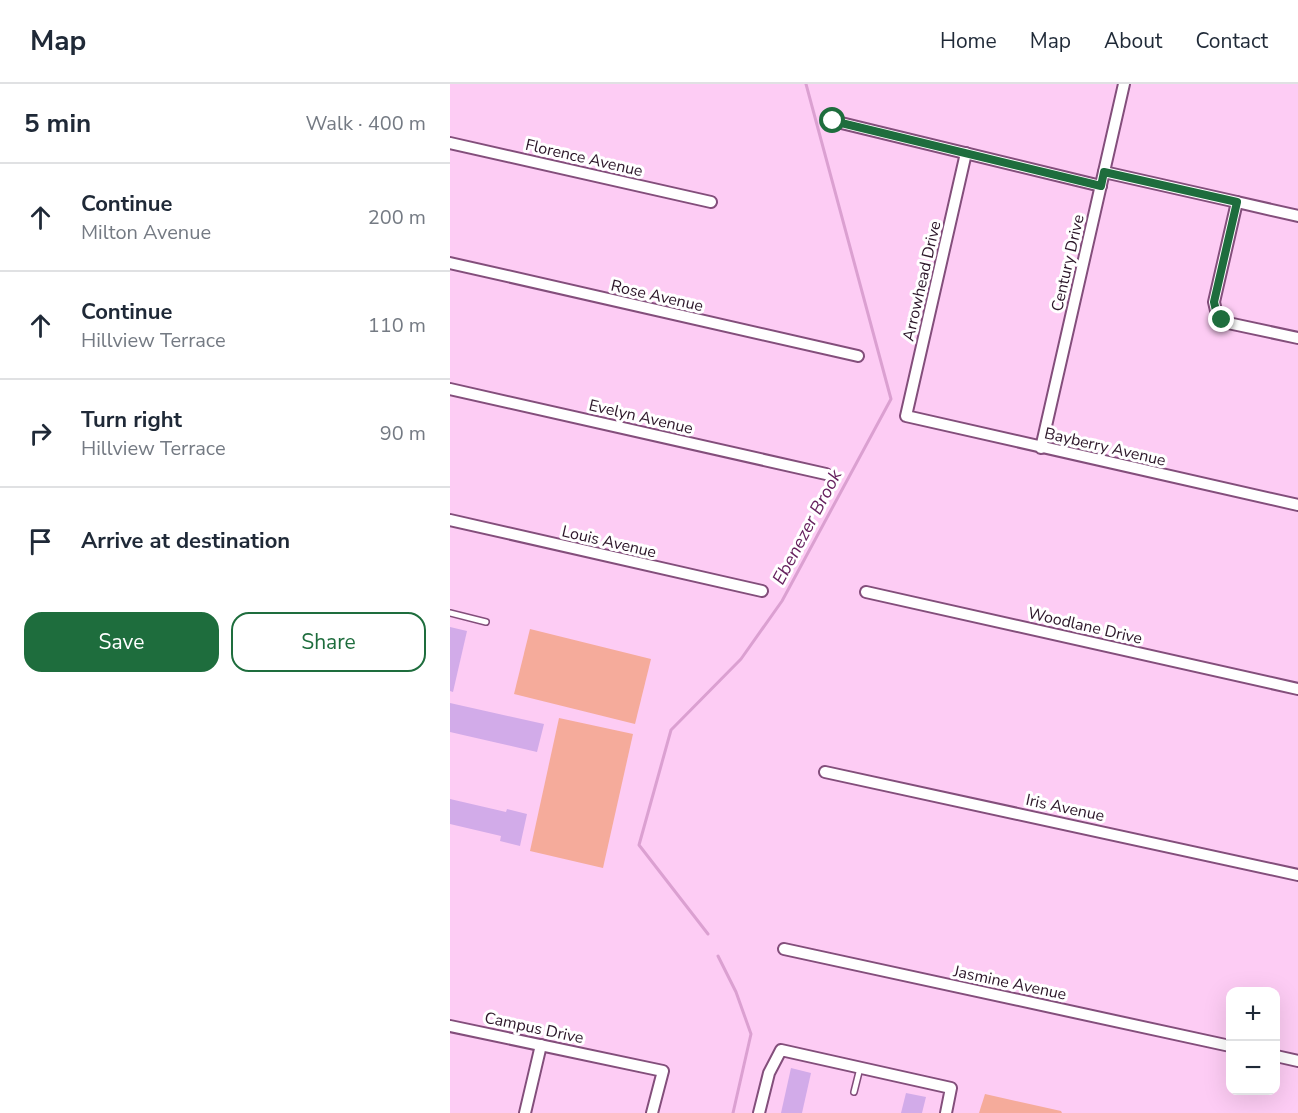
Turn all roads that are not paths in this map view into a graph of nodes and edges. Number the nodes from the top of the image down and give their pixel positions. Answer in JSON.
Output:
{"nodes":[{"id":1,"x":1124,"y":84,"type":"edge"},
{"id":2,"x":833,"y":121,"type":"dead end"},
{"id":3,"x":450,"y":143,"type":"edge"},
{"id":4,"x":966,"y":153,"type":"junction"},
{"id":5,"x":1104,"y":172,"type":"junction"},
{"id":6,"x":1101,"y":186,"type":"junction"},
{"id":7,"x":711,"y":202,"type":"dead end"},
{"id":8,"x":1237,"y":202,"type":"junction"},
{"id":9,"x":1298,"y":216,"type":"edge"},
{"id":10,"x":450,"y":263,"type":"edge"},
{"id":11,"x":1298,"y":338,"type":"edge"},
{"id":12,"x":858,"y":356,"type":"dead end"},
{"id":13,"x":450,"y":389,"type":"edge"},
{"id":14,"x":906,"y":416,"type":"joint"},
{"id":15,"x":1041,"y":448,"type":"junction"},
{"id":16,"x":826,"y":474,"type":"dead end"},
{"id":17,"x":1298,"y":505,"type":"edge"},
{"id":18,"x":450,"y":520,"type":"edge"},
{"id":19,"x":762,"y":591,"type":"dead end"},
{"id":20,"x":866,"y":592,"type":"dead end"},
{"id":21,"x":450,"y":613,"type":"edge"},
{"id":22,"x":486,"y":622,"type":"dead end"},
{"id":23,"x":1298,"y":689,"type":"edge"},
{"id":24,"x":825,"y":772,"type":"dead end"},
{"id":25,"x":1298,"y":875,"type":"edge"},
{"id":26,"x":784,"y":949,"type":"dead end"},
{"id":27,"x":450,"y":1026,"type":"edge"},
{"id":28,"x":541,"y":1045,"type":"junction"},
{"id":29,"x":1226,"y":1045,"type":"edge"},
{"id":30,"x":1280,"y":1057,"type":"edge"},
{"id":31,"x":1298,"y":1062,"type":"edge"},
{"id":32,"x":860,"y":1068,"type":"junction"},
{"id":33,"x":854,"y":1092,"type":"dead end"},
{"id":34,"x":525,"y":1113,"type":"edge"},
{"id":35,"x":652,"y":1113,"type":"edge"},
{"id":36,"x":759,"y":1113,"type":"edge"},
{"id":37,"x":946,"y":1113,"type":"edge"}],
"edges":[{"from":1,"to":5,"type":"street","name":"Century Drive"},
{"from":2,"to":4,"type":"street"},
{"from":3,"to":7,"type":"street","name":"Florence Avenue"},
{"from":4,"to":6,"type":"street"},
{"from":4,"to":14,"type":"street","name":"Arrowhead Drive"},
{"from":5,"to":6,"type":"street","name":"Century Drive"},
{"from":5,"to":8,"type":"street"},
{"from":6,"to":15,"type":"street","name":"Century Drive"},
{"from":8,"to":9,"type":"street"},
{"from":8,"to":11,"type":"street"},
{"from":10,"to":12,"type":"street","name":"Rose Avenue"},
{"from":13,"to":16,"type":"street","name":"Evelyn Avenue"},
{"from":14,"to":15,"type":"street","name":"Bayberry Avenue"},
{"from":15,"to":17,"type":"street","name":"Bayberry Avenue"},
{"from":18,"to":19,"type":"street","name":"Louis Avenue"},
{"from":20,"to":23,"type":"street","name":"Woodlane Drive"},
{"from":21,"to":22,"type":"lane"},
{"from":24,"to":25,"type":"street","name":"Iris Avenue"},
{"from":26,"to":29,"type":"street","name":"Jasmine Avenue"},
{"from":27,"to":28,"type":"street","name":"Campus Drive"},
{"from":28,"to":34,"type":"street"},
{"from":28,"to":35,"type":"street","name":"Campus Drive"},
{"from":30,"to":31,"type":"street"},
{"from":32,"to":33,"type":"lane"},
{"from":32,"to":36,"type":"street"},
{"from":32,"to":37,"type":"street"}]}
